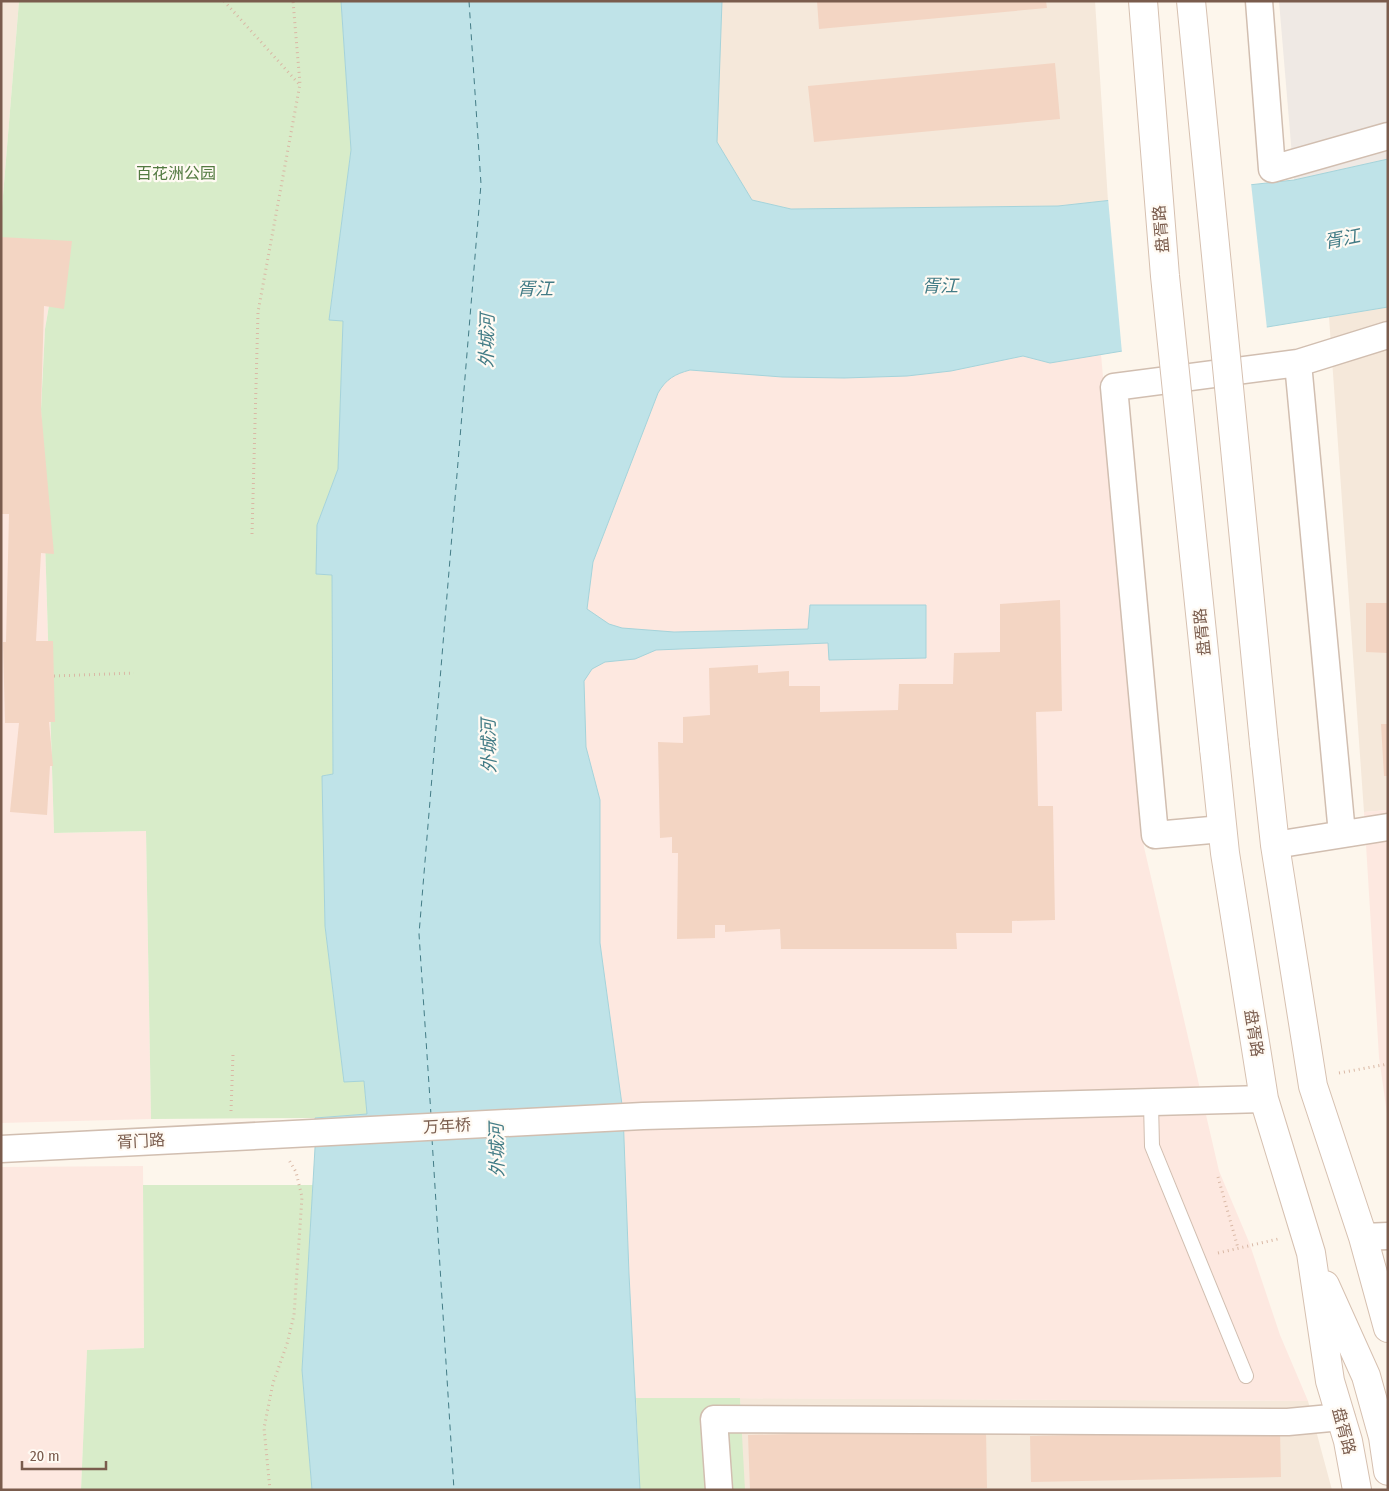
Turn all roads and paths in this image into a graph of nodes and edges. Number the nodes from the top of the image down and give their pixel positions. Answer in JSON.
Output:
{"nodes":[{"id":1,"x":224,"y":1,"type":"edge"},
{"id":2,"x":293,"y":1,"type":"edge"},
{"id":3,"x":1143,"y":1,"type":"edge"},
{"id":4,"x":1191,"y":1,"type":"edge"},
{"id":5,"x":1259,"y":1,"type":"edge"},
{"id":6,"x":300,"y":84,"type":"junction"},
{"id":7,"x":1388,"y":136,"type":"edge"},
{"id":8,"x":1388,"y":335,"type":"edge"},
{"id":9,"x":1298,"y":363,"type":"junction"},
{"id":10,"x":252,"y":534,"type":"dead end"},
{"id":11,"x":134,"y":673,"type":"dead end"},
{"id":12,"x":54,"y":676,"type":"dead end"},
{"id":13,"x":1388,"y":827,"type":"edge"},
{"id":14,"x":1222,"y":830,"type":"junction"},
{"id":15,"x":1342,"y":834,"type":"junction"},
{"id":16,"x":1275,"y":845,"type":"junction"},
{"id":17,"x":233,"y":1054,"type":"dead end"},
{"id":18,"x":1388,"y":1064,"type":"edge"},
{"id":19,"x":1312,"y":1079,"type":"junction"},
{"id":20,"x":1264,"y":1100,"type":"junction"},
{"id":21,"x":1151,"y":1103,"type":"junction"},
{"id":22,"x":278,"y":1134,"type":"junction"},
{"id":23,"x":231,"y":1136,"type":"junction"},
{"id":24,"x":1,"y":1149,"type":"edge"},
{"id":25,"x":1218,"y":1178,"type":"dead end"},
{"id":26,"x":1376,"y":1236,"type":"edge"},
{"id":27,"x":1308,"y":1243,"type":"junction"},
{"id":28,"x":1388,"y":1286,"type":"edge"},
{"id":29,"x":1388,"y":1328,"type":"edge"},
{"id":30,"x":1246,"y":1376,"type":"dead end"},
{"id":31,"x":1341,"y":1417,"type":"junction"},
{"id":32,"x":1388,"y":1471,"type":"edge"},
{"id":33,"x":270,"y":1490,"type":"edge"},
{"id":34,"x":719,"y":1490,"type":"edge"},
{"id":35,"x":1358,"y":1490,"type":"edge"}],
"edges":[{"from":1,"to":6,"type":"path"},
{"from":2,"to":6,"type":"path"},
{"from":3,"to":14,"type":"main road","name":"盘胥路","bridge":true},
{"from":4,"to":16,"type":"main road","bridge":true},
{"from":5,"to":7,"type":"street"},
{"from":6,"to":10,"type":"path"},
{"from":8,"to":9,"type":"street"},
{"from":9,"to":14,"type":"street"},
{"from":9,"to":15,"type":"street"},
{"from":11,"to":12,"type":"path"},
{"from":13,"to":15,"type":"street"},
{"from":14,"to":20,"type":"main road","name":"盘胥路"},
{"from":15,"to":16,"type":"street"},
{"from":16,"to":19,"type":"main road"},
{"from":17,"to":23,"type":"path"},
{"from":18,"to":19,"type":"path"},
{"from":19,"to":26,"type":"main road"},
{"from":20,"to":21,"type":"street","name":"万年桥"},
{"from":20,"to":27,"type":"main road","name":"盘胥路"},
{"from":21,"to":22,"type":"street","name":"万年桥"},
{"from":21,"to":30,"type":"lane"},
{"from":22,"to":23,"type":"street","name":"胥门路"},
{"from":22,"to":33,"type":"path"},
{"from":23,"to":24,"type":"street","name":"胥门路"},
{"from":25,"to":27,"type":"path"},
{"from":26,"to":28,"type":"main road"},
{"from":26,"to":29,"type":"main road"},
{"from":27,"to":31,"type":"main road","name":"盘胥路"},
{"from":27,"to":32,"type":"main road","name":"盘胥路"},
{"from":31,"to":34,"type":"street"},
{"from":31,"to":35,"type":"main road","name":"盘胥路"}]}
